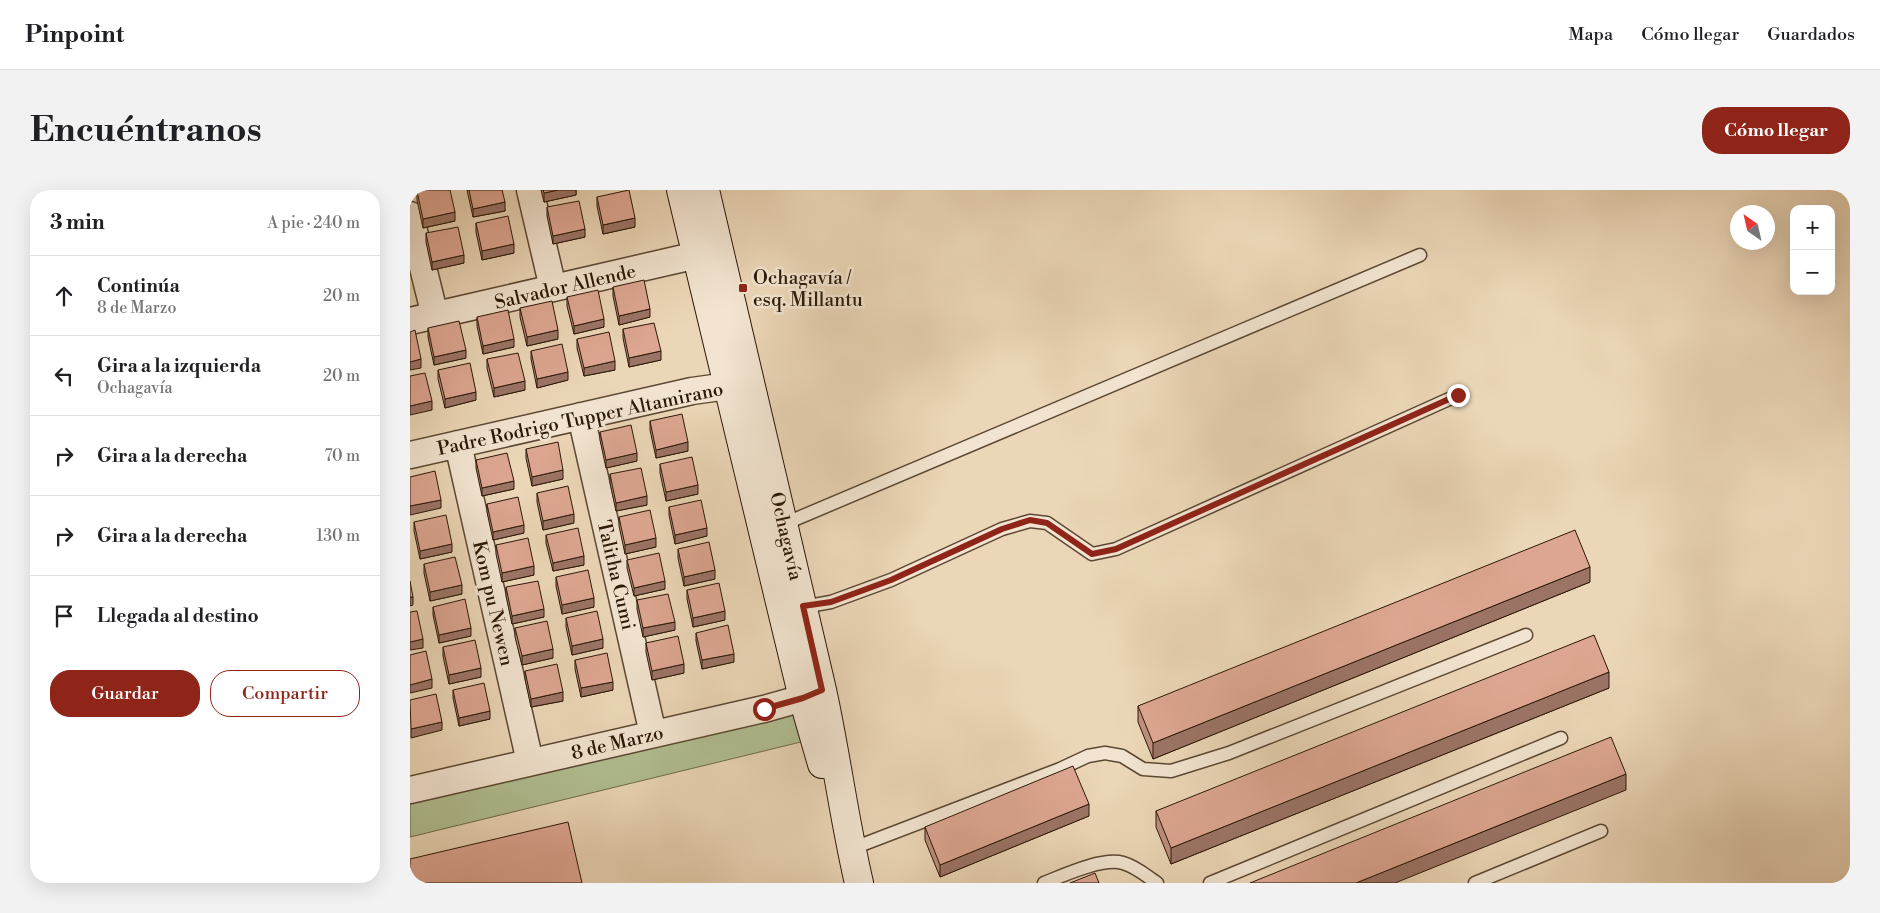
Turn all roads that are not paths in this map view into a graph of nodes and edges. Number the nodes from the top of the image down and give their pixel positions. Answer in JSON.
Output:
{"nodes":[{"id":1,"x":530,"y":190,"type":"edge"},
{"id":2,"x":681,"y":190,"type":"edge"},
{"id":3,"x":705,"y":190,"type":"edge"},
{"id":4,"x":410,"y":215,"type":"edge"},
{"id":5,"x":708,"y":253,"type":"junction"},
{"id":6,"x":1420,"y":255,"type":"dead end"},
{"id":7,"x":553,"y":288,"type":"junction"},
{"id":8,"x":422,"y":318,"type":"edge"},
{"id":9,"x":739,"y":384,"type":"junction"},
{"id":10,"x":1458,"y":395,"type":"dead end"},
{"id":11,"x":581,"y":416,"type":"junction"},
{"id":12,"x":458,"y":444,"type":"junction"},
{"id":13,"x":410,"y":455,"type":"edge"},
{"id":14,"x":784,"y":524,"type":"junction"},
{"id":15,"x":803,"y":606,"type":"junction"},
{"id":16,"x":1526,"y":635,"type":"dead end"},
{"id":17,"x":813,"y":694,"type":"junction"},
{"id":18,"x":652,"y":734,"type":"junction"},
{"id":19,"x":1561,"y":738,"type":"dead end"},
{"id":20,"x":530,"y":762,"type":"junction"},
{"id":21,"x":410,"y":790,"type":"edge"},
{"id":22,"x":1601,"y":831,"type":"dead end"},
{"id":23,"x":851,"y":849,"type":"junction"},
{"id":24,"x":859,"y":883,"type":"edge"},
{"id":25,"x":1044,"y":883,"type":"edge"},
{"id":26,"x":1157,"y":883,"type":"edge"},
{"id":27,"x":1210,"y":883,"type":"edge"},
{"id":28,"x":1475,"y":883,"type":"edge"}],
"edges":[{"from":1,"to":7,"type":"street"},
{"from":2,"to":5,"type":"main road"},
{"from":3,"to":5,"type":"main road","name":"Ochagavía"},
{"from":4,"to":8,"type":"street"},
{"from":5,"to":7,"type":"street","name":"Salvador Allende"},
{"from":5,"to":9,"type":"main road","name":"Ochagavía"},
{"from":6,"to":14,"type":"lane"},
{"from":7,"to":8,"type":"street","name":"Salvador Allende"},
{"from":9,"to":11,"type":"street","name":"Padre Rodrigo Tupper Altamirano"},
{"from":9,"to":14,"type":"main road","name":"Ochagavía"},
{"from":9,"to":17,"type":"main road"},
{"from":10,"to":15,"type":"lane"},
{"from":11,"to":12,"type":"street","name":"Padre Rodrigo Tupper Altamirano"},
{"from":11,"to":18,"type":"street","name":"Talitha Cumi"},
{"from":12,"to":13,"type":"street","name":"Padre Rodrigo Tupper Altamirano"},
{"from":12,"to":20,"type":"street","name":"Kom pu Newen"},
{"from":14,"to":15,"type":"main road","name":"Ochagavía"},
{"from":15,"to":17,"type":"main road","name":"Ochagavía"},
{"from":16,"to":23,"type":"lane"},
{"from":17,"to":18,"type":"street","name":"8 de Marzo"},
{"from":17,"to":23,"type":"main road"},
{"from":18,"to":20,"type":"street","name":"8 de Marzo"},
{"from":19,"to":27,"type":"lane"},
{"from":20,"to":21,"type":"street","name":"8 de Marzo"},
{"from":22,"to":28,"type":"lane"},
{"from":23,"to":24,"type":"main road"},
{"from":25,"to":26,"type":"lane"}]}
